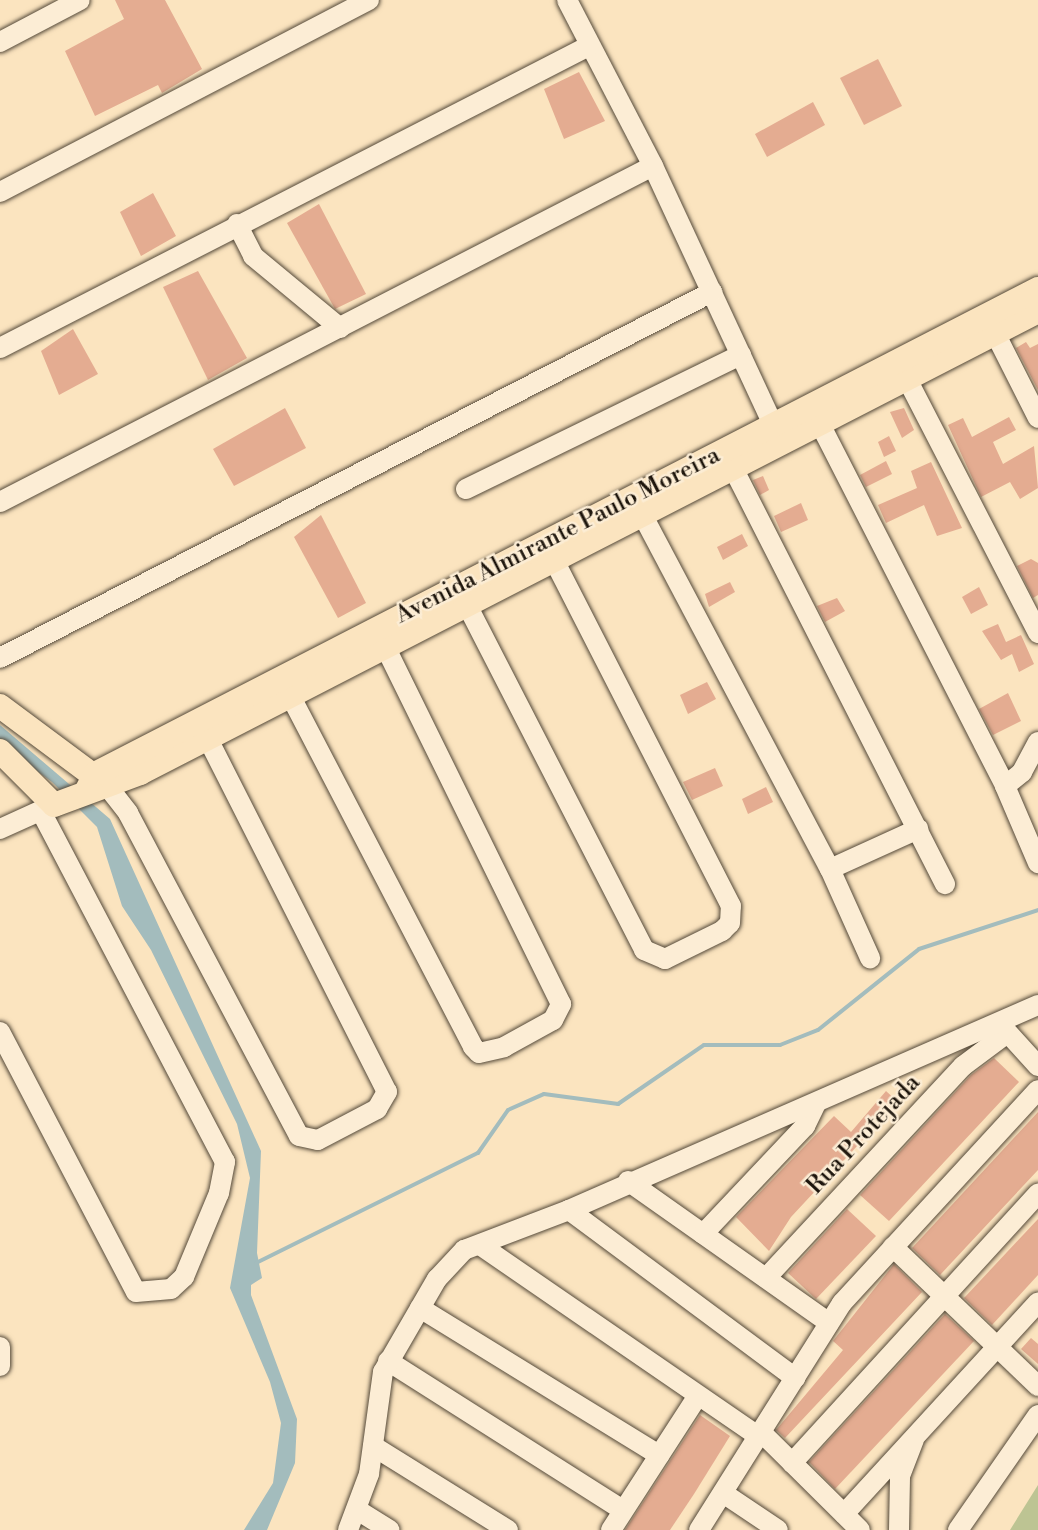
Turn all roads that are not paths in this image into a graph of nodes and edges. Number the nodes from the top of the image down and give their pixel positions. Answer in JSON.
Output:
{"nodes":[{"id":1,"x":80,"y":0,"type":"edge"},
{"id":2,"x":369,"y":0,"type":"edge"},
{"id":3,"x":567,"y":0,"type":"edge"},
{"id":4,"x":0,"y":42,"type":"edge"},
{"id":5,"x":589,"y":46,"type":"junction"},
{"id":6,"x":653,"y":166,"type":"junction"},
{"id":7,"x":0,"y":192,"type":"edge"},
{"id":8,"x":237,"y":224,"type":"junction"},
{"id":9,"x":1038,"y":289,"type":"edge"},
{"id":10,"x":712,"y":292,"type":"junction"},
{"id":11,"x":1038,"y":311,"type":"edge"},
{"id":12,"x":340,"y":328,"type":"junction"},
{"id":13,"x":995,"y":333,"type":"junction"},
{"id":14,"x":0,"y":348,"type":"edge"},
{"id":15,"x":741,"y":355,"type":"junction"},
{"id":16,"x":906,"y":377,"type":"junction"},
{"id":17,"x":1038,"y":418,"type":"edge"},
{"id":18,"x":820,"y":424,"type":"junction"},
{"id":19,"x":777,"y":434,"type":"junction"},
{"id":20,"x":733,"y":468,"type":"junction"},
{"id":21,"x":466,"y":489,"type":"dead end"},
{"id":22,"x":0,"y":502,"type":"edge"},
{"id":23,"x":643,"y":516,"type":"junction"},
{"id":24,"x":554,"y":560,"type":"junction"},
{"id":25,"x":466,"y":605,"type":"junction"},
{"id":26,"x":1038,"y":633,"type":"edge"},
{"id":27,"x":386,"y":648,"type":"junction"},
{"id":28,"x":0,"y":658,"type":"edge"},
{"id":29,"x":291,"y":697,"type":"junction"},
{"id":30,"x":0,"y":706,"type":"edge"},
{"id":31,"x":208,"y":739,"type":"junction"},
{"id":32,"x":1038,"y":742,"type":"edge"},
{"id":33,"x":0,"y":751,"type":"edge"},
{"id":34,"x":1005,"y":786,"type":"junction"},
{"id":35,"x":76,"y":794,"type":"junction"},
{"id":36,"x":0,"y":829,"type":"edge"},
{"id":37,"x":918,"y":829,"type":"junction"},
{"id":38,"x":1038,"y":863,"type":"edge"},
{"id":39,"x":830,"y":869,"type":"junction"},
{"id":40,"x":945,"y":884,"type":"dead end"},
{"id":41,"x":870,"y":958,"type":"dead end"},
{"id":42,"x":1038,"y":1005,"type":"edge"},
{"id":43,"x":1003,"y":1028,"type":"junction"},
{"id":44,"x":0,"y":1032,"type":"edge"},
{"id":45,"x":1038,"y":1066,"type":"edge"},
{"id":46,"x":1038,"y":1090,"type":"edge"},
{"id":47,"x":816,"y":1103,"type":"junction"},
{"id":48,"x":628,"y":1181,"type":"junction"},
{"id":49,"x":1038,"y":1194,"type":"edge"},
{"id":50,"x":569,"y":1210,"type":"junction"},
{"id":51,"x":703,"y":1234,"type":"junction"},
{"id":52,"x":480,"y":1245,"type":"junction"},
{"id":53,"x":893,"y":1247,"type":"junction"},
{"id":54,"x":766,"y":1278,"type":"junction"},
{"id":55,"x":943,"y":1295,"type":"junction"},
{"id":56,"x":1038,"y":1302,"type":"edge"},
{"id":57,"x":420,"y":1308,"type":"junction"},
{"id":58,"x":830,"y":1323,"type":"junction"},
{"id":59,"x":996,"y":1346,"type":"junction"},
{"id":60,"x":0,"y":1347,"type":"edge"},
{"id":61,"x":388,"y":1361,"type":"junction"},
{"id":62,"x":0,"y":1366,"type":"edge"},
{"id":63,"x":795,"y":1378,"type":"junction"},
{"id":64,"x":1038,"y":1386,"type":"edge"},
{"id":65,"x":697,"y":1397,"type":"junction"},
{"id":66,"x":1038,"y":1415,"type":"edge"},
{"id":67,"x":921,"y":1424,"type":"junction"},
{"id":68,"x":760,"y":1434,"type":"junction"},
{"id":69,"x":373,"y":1446,"type":"junction"},
{"id":70,"x":659,"y":1455,"type":"junction"},
{"id":71,"x":792,"y":1463,"type":"junction"},
{"id":72,"x":723,"y":1493,"type":"junction"},
{"id":73,"x":623,"y":1510,"type":"junction"},
{"id":74,"x":359,"y":1511,"type":"junction"},
{"id":75,"x":844,"y":1514,"type":"junction"},
{"id":76,"x":348,"y":1530,"type":"edge"},
{"id":77,"x":390,"y":1530,"type":"edge"},
{"id":78,"x":508,"y":1530,"type":"edge"},
{"id":79,"x":611,"y":1530,"type":"edge"},
{"id":80,"x":699,"y":1530,"type":"edge"},
{"id":81,"x":778,"y":1530,"type":"edge"},
{"id":82,"x":860,"y":1530,"type":"edge"},
{"id":83,"x":899,"y":1530,"type":"edge"},
{"id":84,"x":958,"y":1530,"type":"edge"}],
"edges":[{"from":1,"to":4,"type":"street"},
{"from":2,"to":7,"type":"street"},
{"from":3,"to":5,"type":"street"},
{"from":5,"to":6,"type":"street"},
{"from":5,"to":8,"type":"street"},
{"from":6,"to":10,"type":"street"},
{"from":6,"to":12,"type":"street"},
{"from":8,"to":12,"type":"street"},
{"from":8,"to":14,"type":"street"},
{"from":9,"to":19,"type":"main road","name":"Avenida Almirante Paulo Moreira"},
{"from":10,"to":15,"type":"street"},
{"from":10,"to":28,"type":"street"},
{"from":11,"to":13,"type":"main road","name":"Avenida Almirante Paulo Moreira"},
{"from":12,"to":22,"type":"street"},
{"from":13,"to":16,"type":"main road","name":"Avenida Almirante Paulo Moreira"},
{"from":13,"to":17,"type":"street"},
{"from":15,"to":19,"type":"street"},
{"from":15,"to":21,"type":"street"},
{"from":16,"to":18,"type":"main road","name":"Avenida Almirante Paulo Moreira"},
{"from":16,"to":26,"type":"street"},
{"from":18,"to":19,"type":"main road","name":"Avenida Almirante Paulo Moreira"},
{"from":18,"to":34,"type":"street"},
{"from":19,"to":20,"type":"main road","name":"Avenida Almirante Paulo Moreira"},
{"from":19,"to":35,"type":"main road","name":"Avenida Almirante Paulo Moreira"},
{"from":20,"to":23,"type":"main road","name":"Avenida Almirante Paulo Moreira"},
{"from":20,"to":37,"type":"street"},
{"from":23,"to":24,"type":"main road","name":"Avenida Almirante Paulo Moreira"},
{"from":23,"to":39,"type":"street"},
{"from":24,"to":25,"type":"main road","name":"Avenida Almirante Paulo Moreira"},
{"from":24,"to":25,"type":"street"},
{"from":25,"to":27,"type":"main road","name":"Avenida Almirante Paulo Moreira"},
{"from":27,"to":29,"type":"main road","name":"Avenida Almirante Paulo Moreira"},
{"from":27,"to":29,"type":"street"},
{"from":29,"to":31,"type":"main road","name":"Avenida Almirante Paulo Moreira"},
{"from":30,"to":35,"type":"main road"},
{"from":31,"to":35,"type":"main road","name":"Avenida Almirante Paulo Moreira"},
{"from":31,"to":35,"type":"street"},
{"from":32,"to":34,"type":"street"},
{"from":33,"to":35,"type":"main road"},
{"from":34,"to":38,"type":"street"},
{"from":35,"to":36,"type":"street","name":"Avenida Almirante Paulo Moreira"},
{"from":35,"to":44,"type":"street"},
{"from":37,"to":39,"type":"street"},
{"from":37,"to":40,"type":"street"},
{"from":39,"to":41,"type":"street"},
{"from":42,"to":43,"type":"street"},
{"from":43,"to":45,"type":"street"},
{"from":43,"to":47,"type":"street"},
{"from":43,"to":54,"type":"street","name":"Rua Protejada"},
{"from":46,"to":53,"type":"street"},
{"from":47,"to":48,"type":"street"},
{"from":47,"to":51,"type":"street"},
{"from":48,"to":50,"type":"street"},
{"from":48,"to":51,"type":"street"},
{"from":49,"to":55,"type":"street"},
{"from":50,"to":52,"type":"street"},
{"from":50,"to":63,"type":"street"},
{"from":51,"to":54,"type":"street"},
{"from":52,"to":57,"type":"street"},
{"from":52,"to":65,"type":"street"},
{"from":53,"to":55,"type":"street"},
{"from":53,"to":58,"type":"street"},
{"from":54,"to":58,"type":"street"},
{"from":55,"to":59,"type":"street"},
{"from":55,"to":71,"type":"street"},
{"from":56,"to":59,"type":"street"},
{"from":57,"to":61,"type":"street"},
{"from":57,"to":70,"type":"street"},
{"from":58,"to":63,"type":"street"},
{"from":59,"to":64,"type":"street"},
{"from":59,"to":67,"type":"street"},
{"from":60,"to":62,"type":"street"},
{"from":61,"to":69,"type":"street"},
{"from":61,"to":73,"type":"street"},
{"from":63,"to":68,"type":"street"},
{"from":65,"to":68,"type":"street"},
{"from":65,"to":70,"type":"street"},
{"from":66,"to":84,"type":"street"},
{"from":67,"to":75,"type":"street"},
{"from":67,"to":83,"type":"street"},
{"from":68,"to":71,"type":"street"},
{"from":68,"to":72,"type":"street"},
{"from":69,"to":74,"type":"street"},
{"from":69,"to":78,"type":"street"},
{"from":70,"to":73,"type":"street"},
{"from":71,"to":75,"type":"street"},
{"from":72,"to":80,"type":"street"},
{"from":72,"to":81,"type":"street"},
{"from":73,"to":79,"type":"street"},
{"from":74,"to":76,"type":"street"},
{"from":74,"to":77,"type":"street"},
{"from":75,"to":82,"type":"street"}]}
